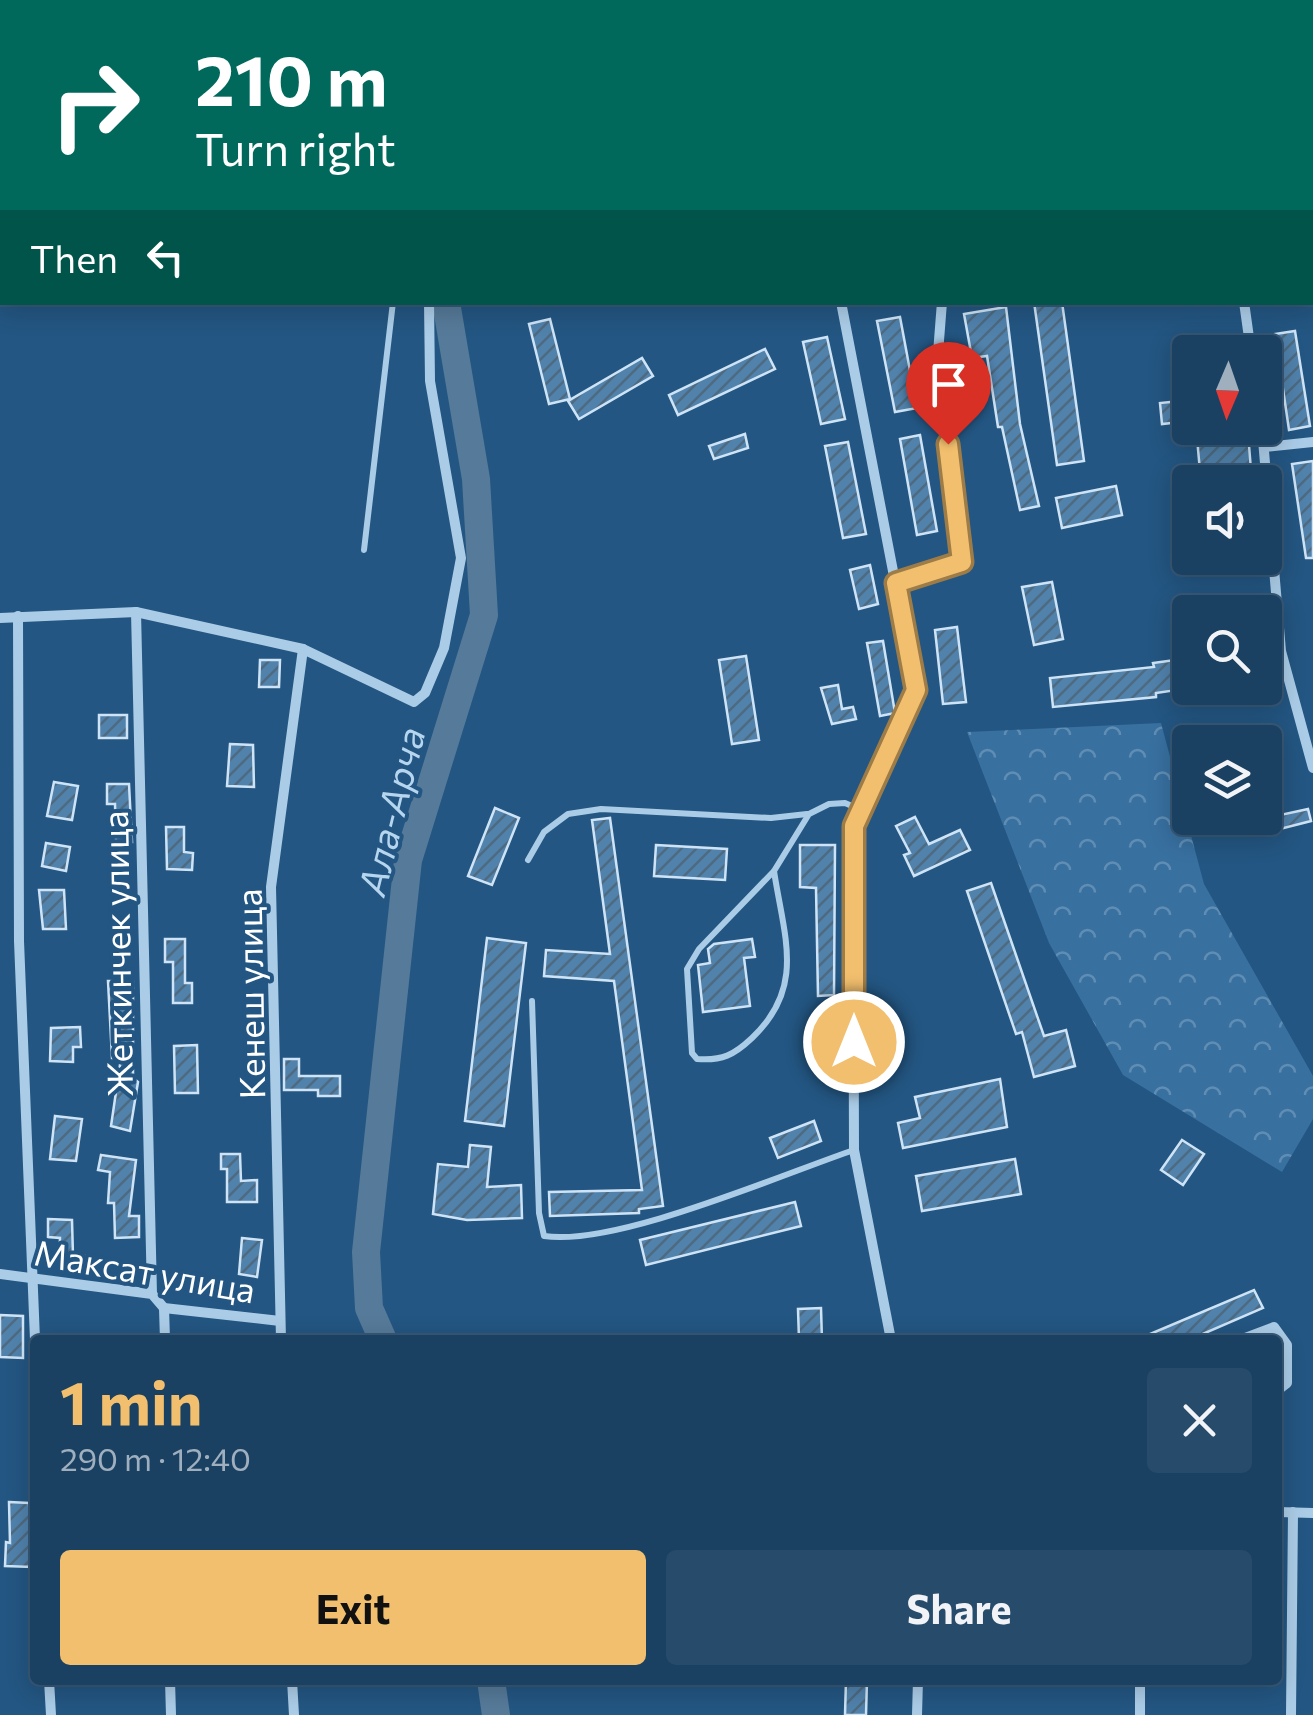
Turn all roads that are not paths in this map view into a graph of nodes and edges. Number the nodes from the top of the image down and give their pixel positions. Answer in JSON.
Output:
{"nodes":[{"id":1,"x":393,"y":305,"type":"edge"},
{"id":2,"x":428,"y":305,"type":"edge"},
{"id":3,"x":842,"y":305,"type":"edge"},
{"id":4,"x":942,"y":305,"type":"edge"},
{"id":5,"x":1244,"y":305,"type":"edge"},
{"id":6,"x":1249,"y":335,"type":"edge"},
{"id":7,"x":1313,"y":442,"type":"edge"},
{"id":8,"x":1265,"y":445,"type":"edge"},
{"id":9,"x":1265,"y":448,"type":"junction"},
{"id":10,"x":364,"y":550,"type":"dead end"},
{"id":11,"x":896,"y":583,"type":"junction"},
{"id":12,"x":136,"y":612,"type":"junction"},
{"id":13,"x":18,"y":616,"type":"junction"},
{"id":14,"x":0,"y":618,"type":"edge"},
{"id":15,"x":303,"y":649,"type":"junction"},
{"id":16,"x":1313,"y":768,"type":"edge"},
{"id":17,"x":861,"y":810,"type":"junction"},
{"id":18,"x":808,"y":814,"type":"junction"},
{"id":19,"x":528,"y":860,"type":"dead end"},
{"id":20,"x":774,"y":872,"type":"junction"},
{"id":21,"x":532,"y":1001,"type":"dead end"},
{"id":22,"x":854,"y":1150,"type":"junction"},
{"id":23,"x":0,"y":1274,"type":"edge"},
{"id":24,"x":32,"y":1275,"type":"junction"},
{"id":25,"x":152,"y":1294,"type":"junction"},
{"id":26,"x":164,"y":1308,"type":"junction"},
{"id":27,"x":280,"y":1322,"type":"junction"},
{"id":28,"x":35,"y":1335,"type":"edge"},
{"id":29,"x":165,"y":1335,"type":"edge"},
{"id":30,"x":281,"y":1335,"type":"edge"},
{"id":31,"x":890,"y":1335,"type":"edge"},
{"id":32,"x":1254,"y":1335,"type":"edge"},
{"id":33,"x":1279,"y":1335,"type":"edge"},
{"id":34,"x":1282,"y":1338,"type":"edge"},
{"id":35,"x":1282,"y":1387,"type":"edge"},
{"id":36,"x":1282,"y":1512,"type":"edge"},
{"id":37,"x":1293,"y":1512,"type":"junction"},
{"id":38,"x":1313,"y":1513,"type":"edge"},
{"id":39,"x":50,"y":1685,"type":"edge"},
{"id":40,"x":170,"y":1685,"type":"edge"},
{"id":41,"x":292,"y":1685,"type":"edge"},
{"id":42,"x":918,"y":1685,"type":"edge"},
{"id":43,"x":1140,"y":1685,"type":"edge"},
{"id":44,"x":51,"y":1715,"type":"edge"},
{"id":45,"x":171,"y":1715,"type":"edge"},
{"id":46,"x":294,"y":1715,"type":"edge"},
{"id":47,"x":917,"y":1715,"type":"edge"},
{"id":48,"x":1140,"y":1715,"type":"edge"},
{"id":49,"x":1290,"y":1715,"type":"edge"}],
"edges":[{"from":1,"to":10,"type":"lane"},
{"from":2,"to":15,"type":"street"},
{"from":3,"to":11,"type":"street"},
{"from":4,"to":11,"type":"street"},
{"from":5,"to":6,"type":"street"},
{"from":7,"to":9,"type":"street"},
{"from":8,"to":9,"type":"street"},
{"from":9,"to":16,"type":"street"},
{"from":11,"to":17,"type":"street"},
{"from":12,"to":13,"type":"street"},
{"from":12,"to":15,"type":"street"},
{"from":12,"to":25,"type":"street","name":"Жеткинчек улица"},
{"from":13,"to":14,"type":"street"},
{"from":13,"to":24,"type":"street"},
{"from":15,"to":27,"type":"street","name":"Кенеш улица"},
{"from":17,"to":18,"type":"lane"},
{"from":17,"to":22,"type":"street"},
{"from":18,"to":19,"type":"lane"},
{"from":18,"to":20,"type":"lane"},
{"from":20,"to":20,"type":"lane"},
{"from":21,"to":22,"type":"lane"},
{"from":22,"to":31,"type":"street"},
{"from":23,"to":24,"type":"street","name":"Максат улица"},
{"from":24,"to":25,"type":"street","name":"Максат улица"},
{"from":24,"to":28,"type":"street"},
{"from":25,"to":26,"type":"street","name":"Максат улица"},
{"from":26,"to":27,"type":"street","name":"Максат улица"},
{"from":26,"to":29,"type":"street"},
{"from":27,"to":30,"type":"street","name":"Кенеш улица"},
{"from":32,"to":33,"type":"street"},
{"from":34,"to":35,"type":"street"},
{"from":36,"to":37,"type":"street"},
{"from":37,"to":38,"type":"street"},
{"from":37,"to":49,"type":"street"},
{"from":39,"to":44,"type":"street"},
{"from":40,"to":45,"type":"street"},
{"from":41,"to":46,"type":"street"},
{"from":42,"to":47,"type":"street"},
{"from":43,"to":48,"type":"street"}]}
